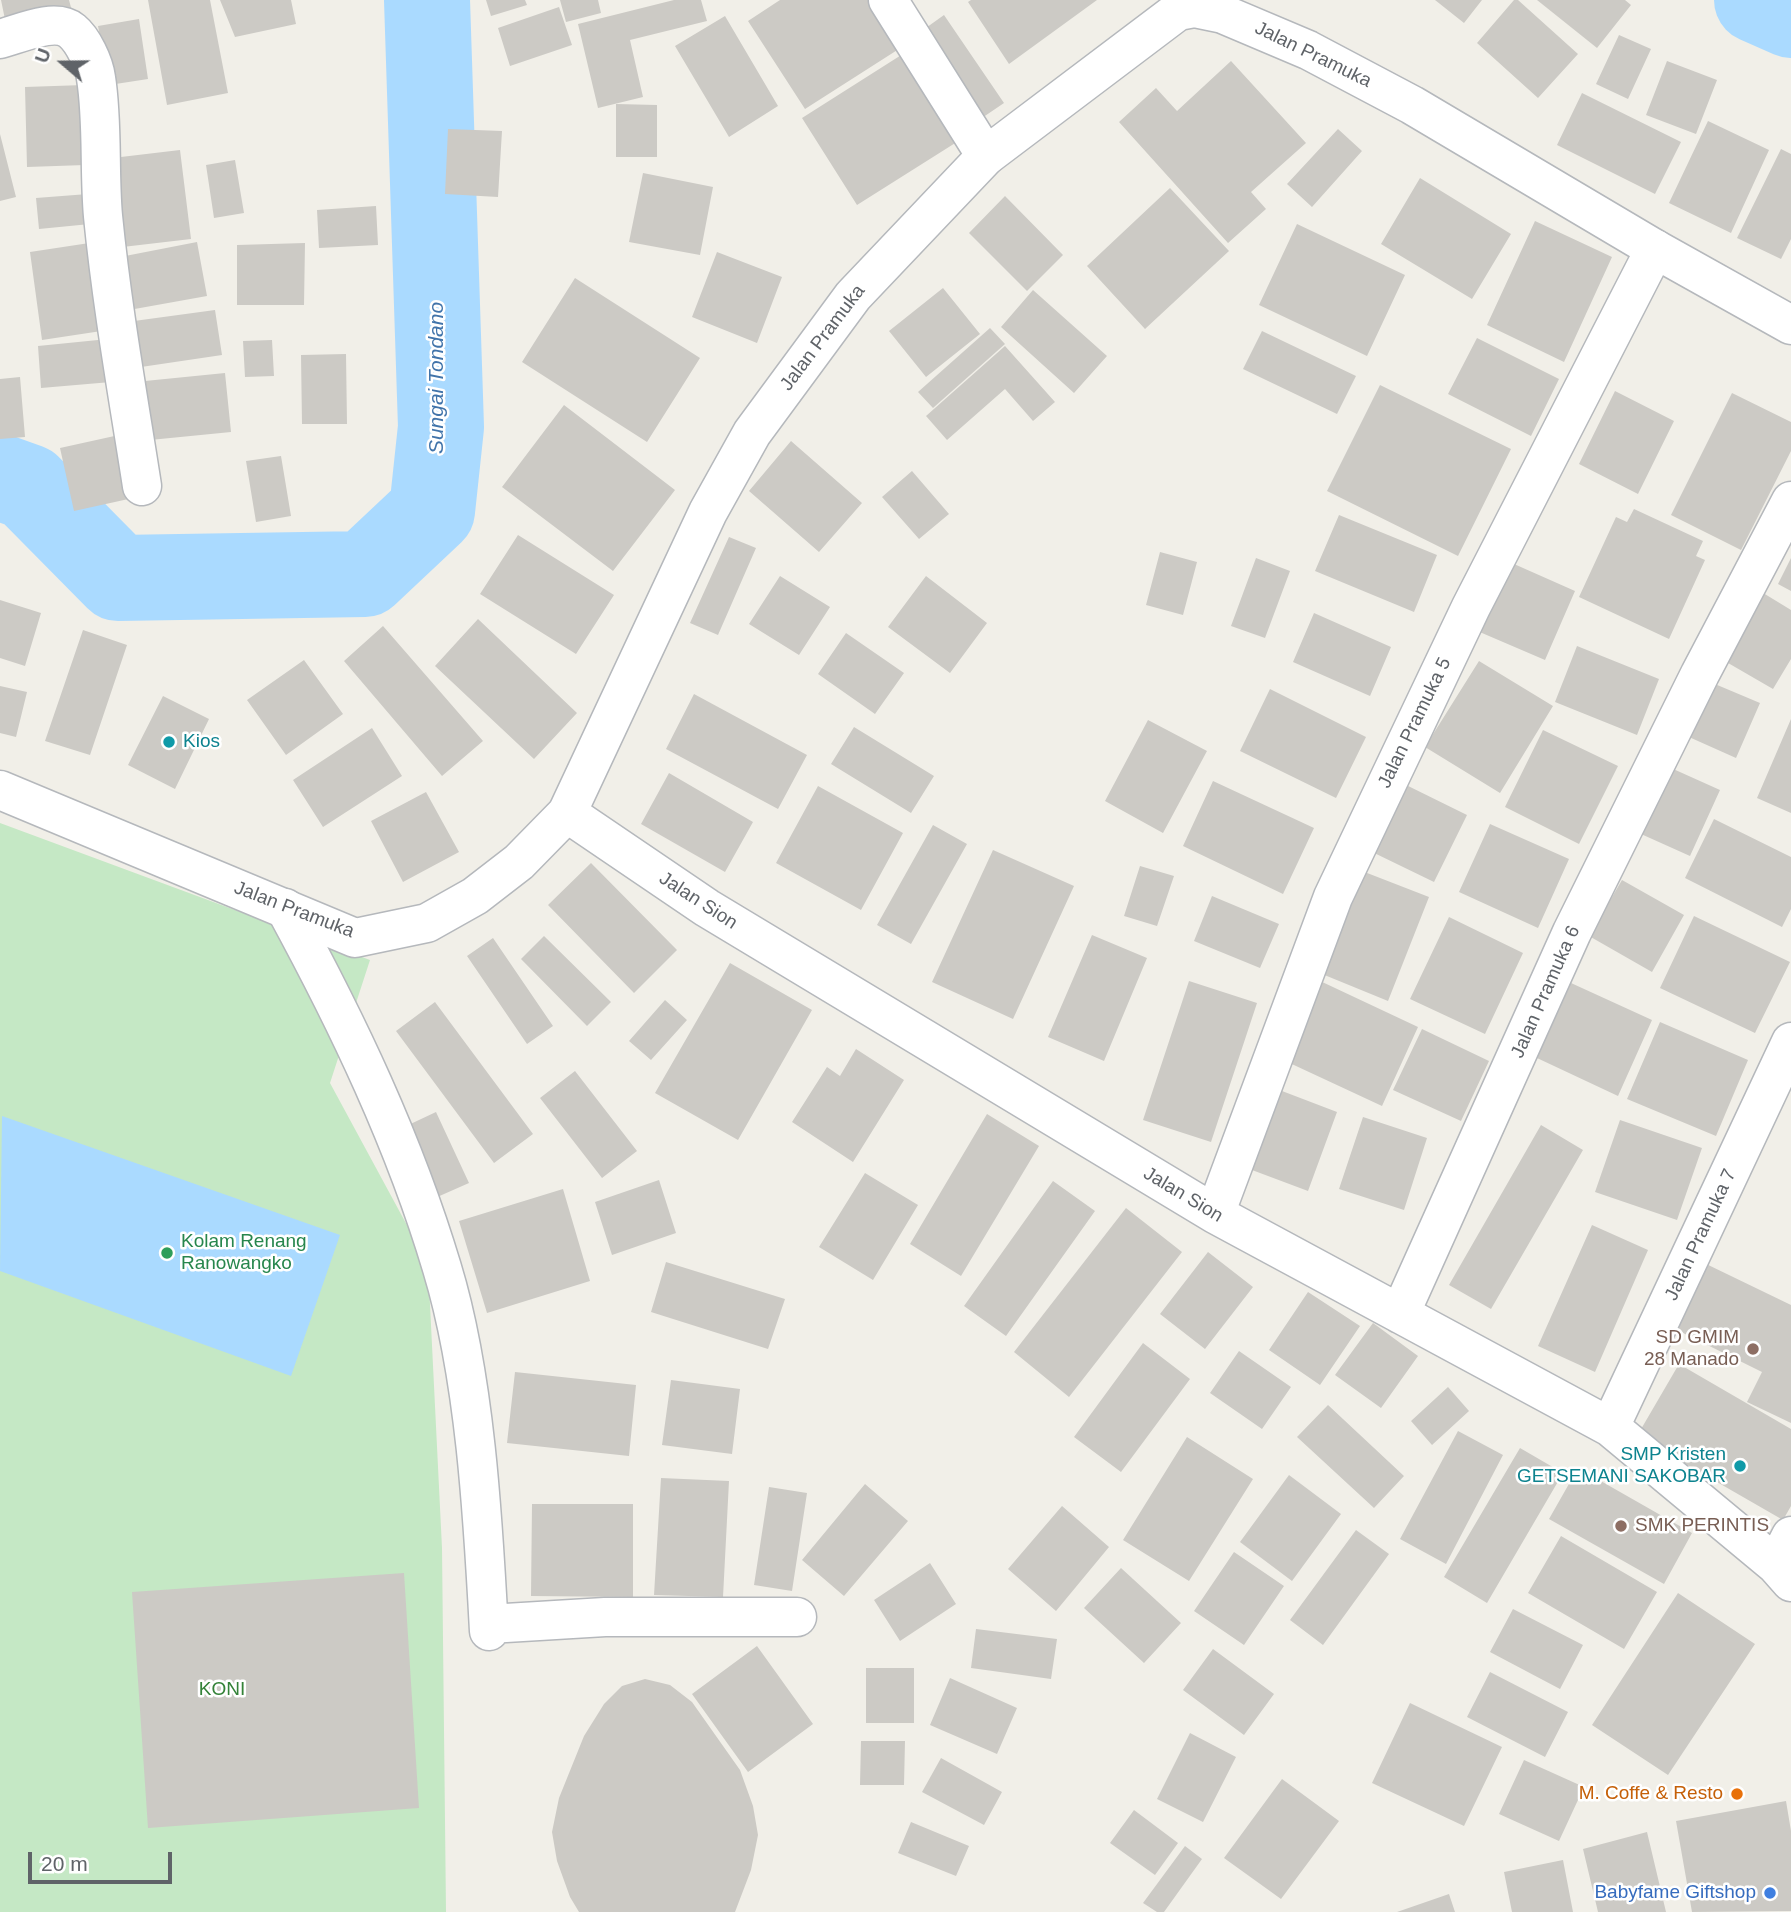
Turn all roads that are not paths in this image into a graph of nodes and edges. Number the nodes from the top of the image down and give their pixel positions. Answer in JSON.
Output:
{"nodes":[{"id":1,"x":888,"y":0,"type":"edge"},
{"id":2,"x":1175,"y":6,"type":"edge"},
{"id":3,"x":0,"y":39,"type":"edge"},
{"id":4,"x":986,"y":156,"type":"junction"},
{"id":5,"x":1655,"y":249,"type":"junction"},
{"id":6,"x":1791,"y":325,"type":"edge"},
{"id":7,"x":142,"y":486,"type":"dead end"},
{"id":8,"x":1791,"y":501,"type":"edge"},
{"id":9,"x":0,"y":790,"type":"edge"},
{"id":10,"x":567,"y":813,"type":"junction"},
{"id":11,"x":285,"y":908,"type":"junction"},
{"id":12,"x":1791,"y":1042,"type":"edge"},
{"id":13,"x":1215,"y":1214,"type":"junction"},
{"id":14,"x":1400,"y":1314,"type":"junction"},
{"id":15,"x":1610,"y":1427,"type":"junction"},
{"id":16,"x":1786,"y":1561,"type":"edge"},
{"id":17,"x":797,"y":1617,"type":"dead end"}],
"edges":[{"from":1,"to":4,"type":"street"},
{"from":2,"to":4,"type":"street","name":"Jalan Pramuka"},
{"from":2,"to":5,"type":"street","name":"Jalan Pramuka"},
{"from":3,"to":7,"type":"street"},
{"from":4,"to":10,"type":"street","name":"Jalan Pramuka"},
{"from":5,"to":6,"type":"street","name":"Jalan Pramuka"},
{"from":5,"to":13,"type":"street","name":"Jalan Pramuka 5"},
{"from":8,"to":14,"type":"street","name":"Jalan Pramuka 6"},
{"from":9,"to":11,"type":"street","name":"Jalan Pramuka"},
{"from":10,"to":11,"type":"street","name":"Jalan Pramuka"},
{"from":10,"to":13,"type":"street","name":"Jalan Sion"},
{"from":11,"to":17,"type":"street"},
{"from":12,"to":15,"type":"street","name":"Jalan Pramuka 7"},
{"from":13,"to":14,"type":"street","name":"Jalan Sion"},
{"from":14,"to":15,"type":"street","name":"Jalan Sion"},
{"from":15,"to":16,"type":"street","name":"Jalan Sion"}]}
